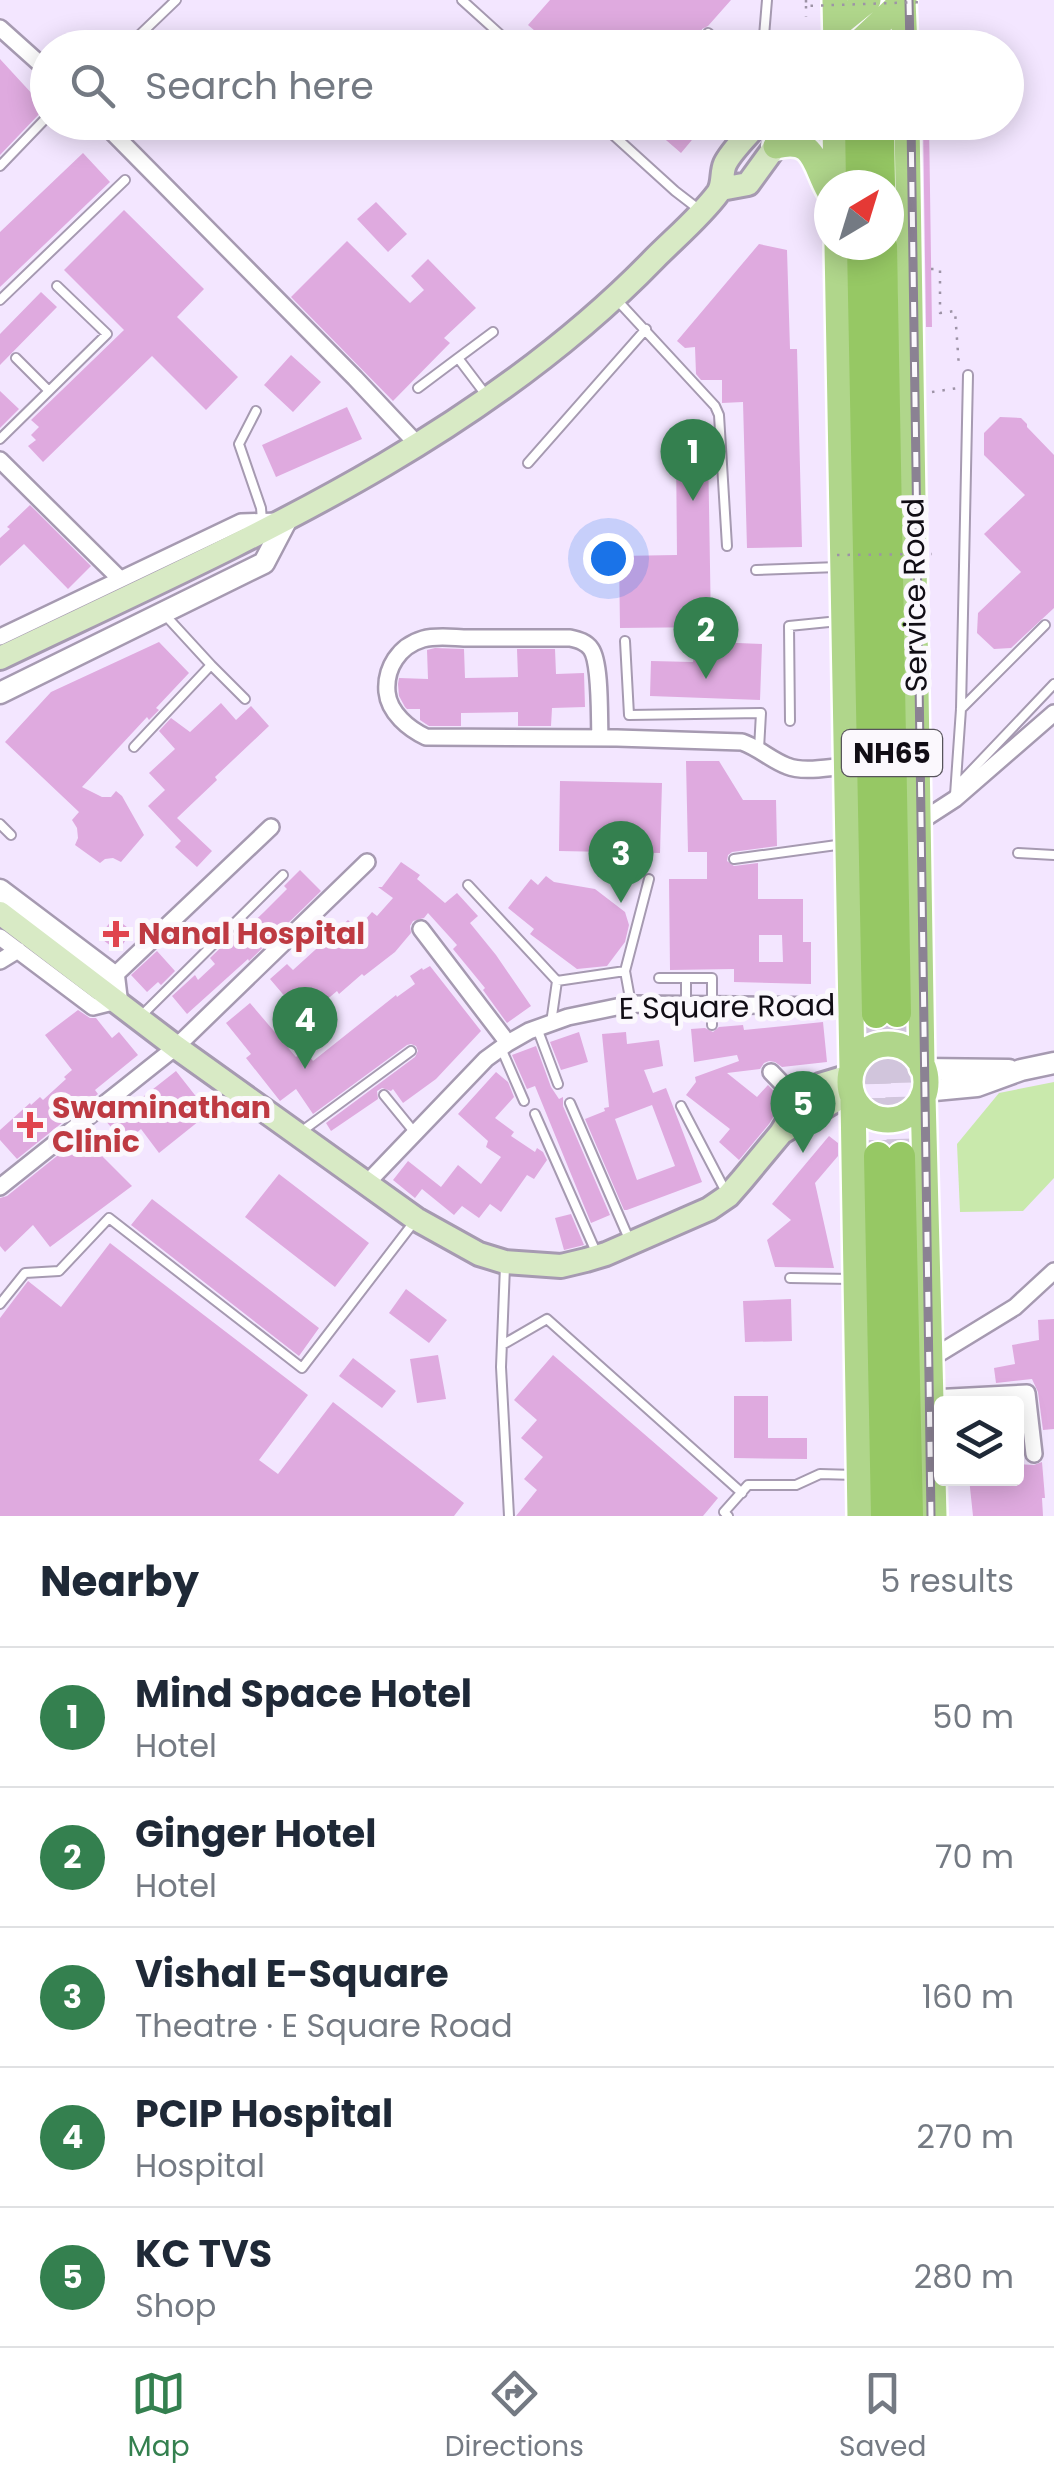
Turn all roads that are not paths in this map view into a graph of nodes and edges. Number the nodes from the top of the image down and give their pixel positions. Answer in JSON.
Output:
{"nodes":[{"id":1,"x":176,"y":0,"type":"edge"},
{"id":2,"x":462,"y":0,"type":"edge"},
{"id":3,"x":767,"y":0,"type":"edge"},
{"id":4,"x":868,"y":0,"type":"edge"},
{"id":5,"x":908,"y":1,"type":"edge"},
{"id":6,"x":836,"y":24,"type":"edge"},
{"id":7,"x":0,"y":28,"type":"edge"},
{"id":8,"x":145,"y":30,"type":"edge"},
{"id":9,"x":495,"y":30,"type":"edge"},
{"id":10,"x":764,"y":30,"type":"edge"},
{"id":11,"x":873,"y":30,"type":"edge"},
{"id":12,"x":906,"y":30,"type":"edge"},
{"id":13,"x":30,"y":55,"type":"edge"},
{"id":14,"x":30,"y":135,"type":"edge"},
{"id":15,"x":120,"y":140,"type":"edge"},
{"id":16,"x":619,"y":140,"type":"edge"},
{"id":17,"x":745,"y":140,"type":"edge"},
{"id":18,"x":780,"y":140,"type":"edge"},
{"id":19,"x":835,"y":140,"type":"edge"},
{"id":20,"x":859,"y":140,"type":"edge"},
{"id":21,"x":881,"y":140,"type":"edge"},
{"id":22,"x":907,"y":140,"type":"edge"},
{"id":23,"x":776,"y":146,"type":"junction"},
{"id":24,"x":0,"y":166,"type":"edge"},
{"id":25,"x":818,"y":170,"type":"edge"},
{"id":26,"x":836,"y":170,"type":"edge"},
{"id":27,"x":860,"y":170,"type":"edge"},
{"id":28,"x":882,"y":170,"type":"edge"},
{"id":29,"x":125,"y":180,"type":"dead end"},
{"id":30,"x":721,"y":190,"type":"junction"},
{"id":31,"x":701,"y":211,"type":"junction"},
{"id":32,"x":837,"y":260,"type":"edge"},
{"id":33,"x":862,"y":260,"type":"edge"},
{"id":34,"x":882,"y":260,"type":"edge"},
{"id":35,"x":57,"y":286,"type":"dead end"},
{"id":36,"x":616,"y":299,"type":"junction"},
{"id":37,"x":0,"y":300,"type":"edge"},
{"id":38,"x":646,"y":329,"type":"junction"},
{"id":39,"x":493,"y":332,"type":"dead end"},
{"id":40,"x":16,"y":358,"type":"dead end"},
{"id":41,"x":458,"y":358,"type":"junction"},
{"id":42,"x":968,"y":375,"type":"dead end"},
{"id":43,"x":418,"y":388,"type":"dead end"},
{"id":44,"x":48,"y":391,"type":"junction"},
{"id":45,"x":488,"y":398,"type":"junction"},
{"id":46,"x":256,"y":411,"type":"dead end"},
{"id":47,"x":0,"y":438,"type":"edge"},
{"id":48,"x":418,"y":445,"type":"junction"},
{"id":49,"x":0,"y":460,"type":"edge"},
{"id":50,"x":528,"y":463,"type":"dead end"},
{"id":51,"x":876,"y":493,"type":"junction"},
{"id":52,"x":262,"y":520,"type":"junction"},
{"id":53,"x":286,"y":521,"type":"junction"},
{"id":54,"x":727,"y":546,"type":"dead end"},
{"id":55,"x":840,"y":561,"type":"junction"},
{"id":56,"x":756,"y":570,"type":"dead end"},
{"id":57,"x":120,"y":580,"type":"junction"},
{"id":58,"x":163,"y":613,"type":"junction"},
{"id":59,"x":844,"y":620,"type":"junction"},
{"id":60,"x":1046,"y":625,"type":"dead end"},
{"id":61,"x":0,"y":637,"type":"edge"},
{"id":62,"x":626,"y":641,"type":"dead end"},
{"id":63,"x":0,"y":658,"type":"edge"},
{"id":64,"x":211,"y":665,"type":"junction"},
{"id":65,"x":1054,"y":684,"type":"edge"},
{"id":66,"x":0,"y":693,"type":"edge"},
{"id":67,"x":245,"y":699,"type":"dead end"},
{"id":68,"x":961,"y":709,"type":"junction"},
{"id":69,"x":1053,"y":716,"type":"edge"},
{"id":70,"x":790,"y":721,"type":"dead end"},
{"id":71,"x":600,"y":738,"type":"junction"},
{"id":72,"x":134,"y":747,"type":"dead end"},
{"id":73,"x":759,"y":749,"type":"junction"},
{"id":74,"x":846,"y":766,"type":"junction"},
{"id":75,"x":955,"y":793,"type":"junction"},
{"id":76,"x":0,"y":824,"type":"edge"},
{"id":77,"x":918,"y":824,"type":"junction"},
{"id":78,"x":270,"y":828,"type":"dead end"},
{"id":79,"x":12,"y":835,"type":"dead end"},
{"id":80,"x":848,"y":844,"type":"junction"},
{"id":81,"x":1018,"y":853,"type":"dead end"},
{"id":82,"x":1054,"y":855,"type":"edge"},
{"id":83,"x":734,"y":859,"type":"dead end"},
{"id":84,"x":368,"y":862,"type":"dead end"},
{"id":85,"x":283,"y":874,"type":"dead end"},
{"id":86,"x":648,"y":879,"type":"dead end"},
{"id":87,"x":468,"y":886,"type":"dead end"},
{"id":88,"x":0,"y":890,"type":"edge"},
{"id":89,"x":0,"y":913,"type":"edge"},
{"id":90,"x":421,"y":929,"type":"dead end"},
{"id":91,"x":0,"y":937,"type":"edge"},
{"id":92,"x":18,"y":950,"type":"junction"},
{"id":93,"x":0,"y":961,"type":"edge"},
{"id":94,"x":625,"y":971,"type":"junction"},
{"id":95,"x":114,"y":976,"type":"junction"},
{"id":96,"x":659,"y":978,"type":"dead end"},
{"id":97,"x":686,"y":978,"type":"junction"},
{"id":98,"x":556,"y":981,"type":"junction"},
{"id":99,"x":117,"y":1001,"type":"junction"},
{"id":100,"x":632,"y":1004,"type":"junction"},
{"id":101,"x":686,"y":1004,"type":"junction"},
{"id":102,"x":711,"y":1004,"type":"junction"},
{"id":103,"x":875,"y":1011,"type":"junction"},
{"id":104,"x":139,"y":1018,"type":"junction"},
{"id":105,"x":712,"y":1025,"type":"dead end"},
{"id":106,"x":544,"y":1026,"type":"junction"},
{"id":107,"x":504,"y":1046,"type":"junction"},
{"id":108,"x":176,"y":1047,"type":"junction"},
{"id":109,"x":411,"y":1051,"type":"dead end"},
{"id":110,"x":1054,"y":1063,"type":"edge"},
{"id":111,"x":771,"y":1072,"type":"dead end"},
{"id":112,"x":923,"y":1081,"type":"junction"},
{"id":113,"x":852,"y":1083,"type":"junction"},
{"id":114,"x":558,"y":1084,"type":"dead end"},
{"id":115,"x":384,"y":1095,"type":"dead end"},
{"id":116,"x":524,"y":1102,"type":"dead end"},
{"id":117,"x":800,"y":1102,"type":"junction"},
{"id":118,"x":570,"y":1103,"type":"dead end"},
{"id":119,"x":681,"y":1106,"type":"dead end"},
{"id":120,"x":535,"y":1114,"type":"dead end"},
{"id":121,"x":415,"y":1133,"type":"junction"},
{"id":122,"x":781,"y":1133,"type":"junction"},
{"id":123,"x":298,"y":1134,"type":"junction"},
{"id":124,"x":367,"y":1183,"type":"junction"},
{"id":125,"x":0,"y":1187,"type":"edge"},
{"id":126,"x":728,"y":1196,"type":"junction"},
{"id":127,"x":416,"y":1218,"type":"junction"},
{"id":128,"x":631,"y":1243,"type":"junction"},
{"id":129,"x":598,"y":1256,"type":"junction"},
{"id":130,"x":505,"y":1262,"type":"junction"},
{"id":131,"x":1054,"y":1271,"type":"edge"},
{"id":132,"x":790,"y":1278,"type":"dead end"},
{"id":133,"x":856,"y":1279,"type":"junction"},
{"id":134,"x":0,"y":1304,"type":"edge"},
{"id":135,"x":502,"y":1345,"type":"junction"},
{"id":136,"x":930,"y":1359,"type":"junction"},
{"id":137,"x":931,"y":1398,"type":"junction"},
{"id":138,"x":1034,"y":1454,"type":"dead end"},
{"id":139,"x":860,"y":1475,"type":"junction"},
{"id":140,"x":742,"y":1492,"type":"junction"},
{"id":141,"x":724,"y":1515,"type":"edge"},
{"id":142,"x":509,"y":1516,"type":"edge"},
{"id":143,"x":860,"y":1516,"type":"edge"},
{"id":144,"x":885,"y":1516,"type":"edge"},
{"id":145,"x":909,"y":1516,"type":"edge"},
{"id":146,"x":934,"y":1516,"type":"edge"}],
"edges":[{"from":1,"to":8,"type":"lane"},
{"from":2,"to":9,"type":"lane"},
{"from":3,"to":10,"type":"lane"},
{"from":4,"to":6,"type":"main road"},
{"from":5,"to":11,"type":"main road"},
{"from":5,"to":12,"type":"main road"},
{"from":7,"to":13,"type":"street"},
{"from":14,"to":24,"type":"lane"},
{"from":15,"to":48,"type":"street"},
{"from":16,"to":31,"type":"lane"},
{"from":17,"to":30,"type":"main road"},
{"from":18,"to":23,"type":"main road"},
{"from":19,"to":26,"type":"main road"},
{"from":20,"to":27,"type":"highway"},
{"from":21,"to":28,"type":"highway"},
{"from":22,"to":77,"type":"main road","name":"Service Road"},
{"from":23,"to":25,"type":"main road"},
{"from":23,"to":30,"type":"main road"},
{"from":29,"to":37,"type":"lane"},
{"from":30,"to":31,"type":"main road"},
{"from":31,"to":36,"type":"main road"},
{"from":32,"to":55,"type":"main road"},
{"from":33,"to":51,"type":"highway","number":"NH65"},
{"from":34,"to":51,"type":"highway","number":"NH65"},
{"from":35,"to":44,"type":"lane"},
{"from":36,"to":38,"type":"lane"},
{"from":36,"to":45,"type":"main road"},
{"from":38,"to":50,"type":"lane"},
{"from":38,"to":54,"type":"lane"},
{"from":39,"to":41,"type":"lane"},
{"from":40,"to":44,"type":"lane"},
{"from":41,"to":43,"type":"lane"},
{"from":41,"to":45,"type":"lane"},
{"from":42,"to":68,"type":"lane"},
{"from":44,"to":47,"type":"lane"},
{"from":45,"to":48,"type":"main road"},
{"from":46,"to":52,"type":"lane"},
{"from":48,"to":53,"type":"main road"},
{"from":49,"to":57,"type":"street"},
{"from":51,"to":103,"type":"highway","number":"NH65"},
{"from":52,"to":53,"type":"street"},
{"from":52,"to":57,"type":"street"},
{"from":53,"to":58,"type":"street"},
{"from":53,"to":63,"type":"main road"},
{"from":55,"to":56,"type":"lane"},
{"from":55,"to":59,"type":"main road"},
{"from":57,"to":61,"type":"street"},
{"from":58,"to":64,"type":"lane"},
{"from":58,"to":66,"type":"street"},
{"from":59,"to":70,"type":"lane"},
{"from":59,"to":74,"type":"main road"},
{"from":60,"to":68,"type":"lane"},
{"from":62,"to":73,"type":"lane"},
{"from":64,"to":67,"type":"lane"},
{"from":64,"to":72,"type":"lane"},
{"from":65,"to":75,"type":"lane"},
{"from":68,"to":75,"type":"lane"},
{"from":69,"to":75,"type":"street"},
{"from":71,"to":71,"type":"street"},
{"from":71,"to":73,"type":"street"},
{"from":73,"to":74,"type":"street"},
{"from":74,"to":80,"type":"main road"},
{"from":75,"to":77,"type":"street"},
{"from":76,"to":79,"type":"lane"},
{"from":77,"to":112,"type":"main road","name":"Service Road"},
{"from":78,"to":95,"type":"street"},
{"from":80,"to":83,"type":"lane"},
{"from":80,"to":103,"type":"main road"},
{"from":81,"to":82,"type":"lane"},
{"from":84,"to":108,"type":"street"},
{"from":85,"to":104,"type":"lane"},
{"from":86,"to":94,"type":"lane"},
{"from":87,"to":98,"type":"lane"},
{"from":88,"to":95,"type":"street"},
{"from":89,"to":99,"type":"main road"},
{"from":90,"to":107,"type":"street"},
{"from":91,"to":92,"type":"street"},
{"from":92,"to":93,"type":"street"},
{"from":92,"to":99,"type":"street"},
{"from":94,"to":98,"type":"lane"},
{"from":94,"to":100,"type":"lane"},
{"from":95,"to":99,"type":"street"},
{"from":96,"to":97,"type":"lane"},
{"from":97,"to":101,"type":"lane"},
{"from":97,"to":102,"type":"lane"},
{"from":98,"to":106,"type":"lane"},
{"from":99,"to":104,"type":"main road"},
{"from":100,"to":101,"type":"street","name":"E Square Road"},
{"from":100,"to":106,"type":"street","name":"E Square Road"},
{"from":101,"to":102,"type":"street","name":"E Square Road"},
{"from":102,"to":103,"type":"street","name":"E Square Road"},
{"from":102,"to":105,"type":"lane"},
{"from":103,"to":113,"type":"main road"},
{"from":104,"to":108,"type":"main road"},
{"from":106,"to":107,"type":"street","name":"E Square Road"},
{"from":106,"to":114,"type":"lane"},
{"from":107,"to":116,"type":"lane"},
{"from":107,"to":121,"type":"street","name":"E Square Road"},
{"from":108,"to":123,"type":"main road"},
{"from":108,"to":125,"type":"street"},
{"from":109,"to":123,"type":"lane"},
{"from":110,"to":112,"type":"street"},
{"from":111,"to":117,"type":"street"},
{"from":112,"to":113,"type":"main road"},
{"from":112,"to":113,"type":"main road"},
{"from":112,"to":136,"type":"main road","name":"Service Road"},
{"from":113,"to":117,"type":"main road"},
{"from":113,"to":122,"type":"main road"},
{"from":113,"to":133,"type":"main road"},
{"from":115,"to":121,"type":"lane"},
{"from":117,"to":122,"type":"main road"},
{"from":118,"to":128,"type":"lane"},
{"from":119,"to":126,"type":"lane"},
{"from":120,"to":129,"type":"lane"},
{"from":121,"to":124,"type":"street","name":"E Square Road"},
{"from":122,"to":126,"type":"main road"},
{"from":123,"to":124,"type":"main road"},
{"from":124,"to":127,"type":"main road"},
{"from":126,"to":128,"type":"main road"},
{"from":127,"to":130,"type":"main road"},
{"from":127,"to":134,"type":"lane"},
{"from":128,"to":129,"type":"main road"},
{"from":129,"to":130,"type":"main road"},
{"from":130,"to":135,"type":"lane"},
{"from":131,"to":136,"type":"street"},
{"from":132,"to":133,"type":"lane"},
{"from":133,"to":139,"type":"main road"},
{"from":135,"to":140,"type":"lane"},
{"from":135,"to":142,"type":"lane"},
{"from":136,"to":137,"type":"main road","name":"Service Road"},
{"from":137,"to":138,"type":"street"},
{"from":137,"to":146,"type":"main road","name":"Service Road"},
{"from":139,"to":140,"type":"lane"},
{"from":139,"to":143,"type":"main road"},
{"from":140,"to":141,"type":"lane"},
{"from":144,"to":145,"type":"highway"}]}
